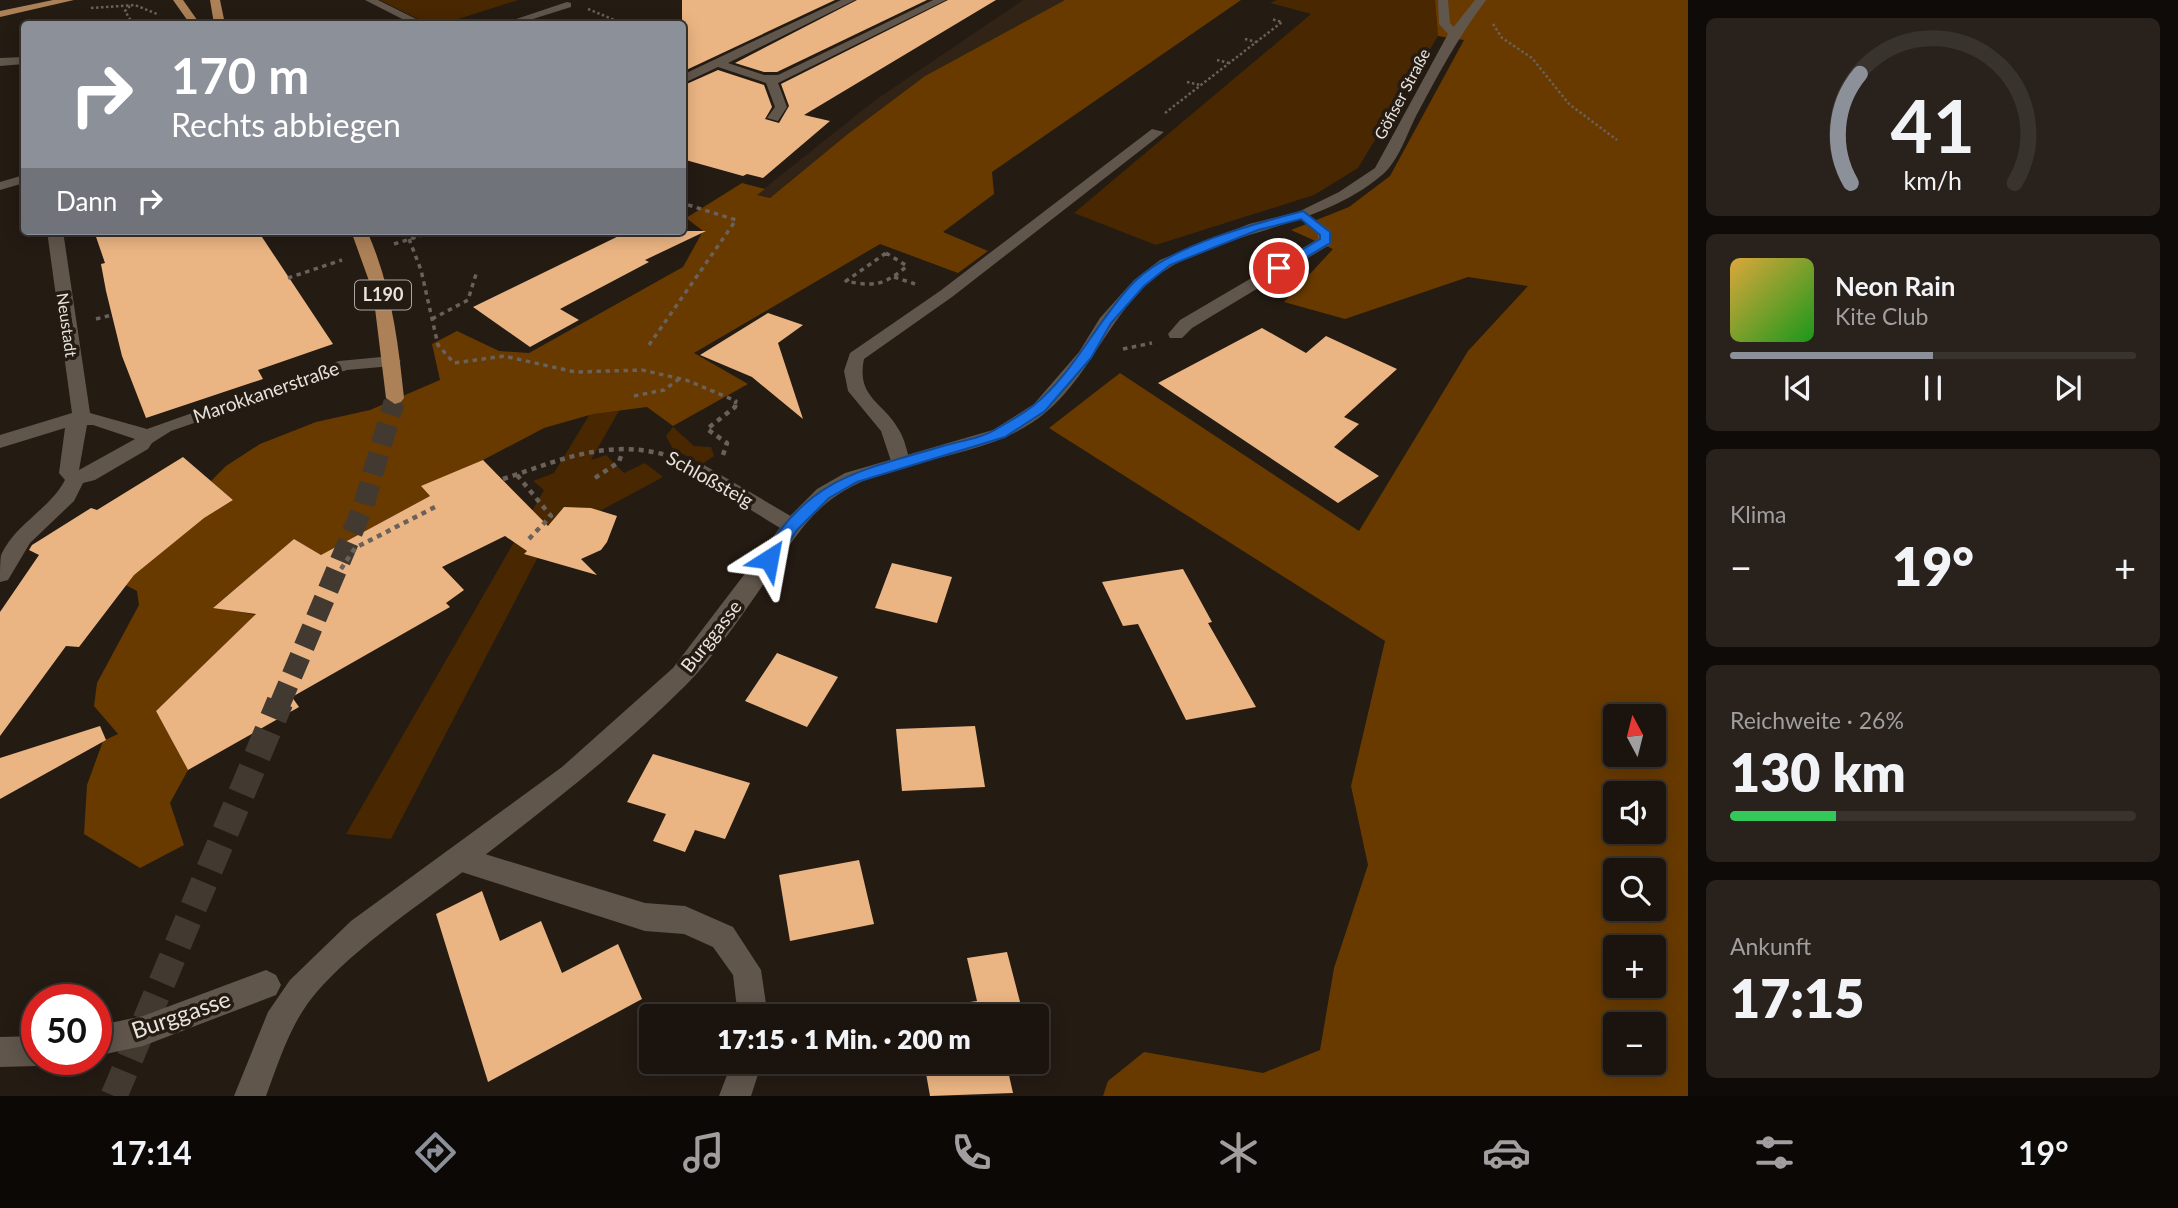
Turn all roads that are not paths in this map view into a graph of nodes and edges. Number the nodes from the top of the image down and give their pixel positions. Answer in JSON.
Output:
{"nodes":[{"id":1,"x":18,"y":0,"type":"edge"},
{"id":2,"x":69,"y":0,"type":"edge"},
{"id":3,"x":178,"y":0,"type":"edge"},
{"id":4,"x":215,"y":0,"type":"edge"},
{"id":5,"x":370,"y":0,"type":"edge"},
{"id":6,"x":850,"y":0,"type":"edge"},
{"id":7,"x":941,"y":0,"type":"edge"},
{"id":8,"x":1443,"y":0,"type":"edge"},
{"id":9,"x":1481,"y":0,"type":"edge"},
{"id":10,"x":0,"y":4,"type":"edge"},
{"id":11,"x":567,"y":5,"type":"road end"},
{"id":12,"x":0,"y":14,"type":"edge"},
{"id":13,"x":193,"y":21,"type":"edge"},
{"id":14,"x":219,"y":21,"type":"edge"},
{"id":15,"x":414,"y":21,"type":"edge"},
{"id":16,"x":516,"y":21,"type":"edge"},
{"id":17,"x":1454,"y":34,"type":"junction"},
{"id":18,"x":21,"y":61,"type":"edge"},
{"id":19,"x":0,"y":62,"type":"edge"},
{"id":20,"x":718,"y":63,"type":"junction"},
{"id":21,"x":686,"y":78,"type":"edge"},
{"id":22,"x":772,"y":80,"type":"junction"},
{"id":23,"x":773,"y":118,"type":"dead end"},
{"id":24,"x":1157,"y":132,"type":"road end"},
{"id":25,"x":21,"y":180,"type":"edge"},
{"id":26,"x":0,"y":186,"type":"edge"},
{"id":27,"x":1344,"y":195,"type":"joint"},
{"id":28,"x":1303,"y":215,"type":"junction"},
{"id":29,"x":56,"y":235,"type":"edge"},
{"id":30,"x":362,"y":235,"type":"edge"},
{"id":31,"x":1175,"y":334,"type":"dead end"},
{"id":32,"x":392,"y":361,"type":"junction"},
{"id":33,"x":395,"y":398,"type":"tunnel mouth"},
{"id":34,"x":82,"y":417,"type":"junction"},
{"id":35,"x":144,"y":439,"type":"junction"},
{"id":36,"x":0,"y":442,"type":"edge"},
{"id":37,"x":900,"y":462,"type":"junction"},
{"id":38,"x":704,"y":471,"type":"road end"},
{"id":39,"x":76,"y":478,"type":"junction"},
{"id":40,"x":792,"y":526,"type":"junction"},
{"id":41,"x":0,"y":574,"type":"edge"},
{"id":42,"x":459,"y":859,"type":"junction"},
{"id":43,"x":265,"y":985,"type":"dead end"},
{"id":44,"x":751,"y":1004,"type":"edge"},
{"id":45,"x":112,"y":1038,"type":"edge"},
{"id":46,"x":21,"y":1051,"type":"edge"},
{"id":47,"x":0,"y":1052,"type":"edge"},
{"id":48,"x":743,"y":1074,"type":"edge"},
{"id":49,"x":250,"y":1096,"type":"edge"},
{"id":50,"x":735,"y":1096,"type":"edge"}],
"edges":[{"from":1,"to":10,"type":"main road"},
{"from":2,"to":12,"type":"main road"},
{"from":3,"to":13,"type":"main road"},
{"from":4,"to":14,"type":"main road"},
{"from":5,"to":15,"type":"street"},
{"from":6,"to":20,"type":"street"},
{"from":7,"to":22,"type":"street"},
{"from":8,"to":17,"type":"street"},
{"from":9,"to":17,"type":"street","name":"Göfiser Straße"},
{"from":11,"to":16,"type":"street"},
{"from":17,"to":27,"type":"street","name":"Göfiser Straße"},
{"from":18,"to":19,"type":"street"},
{"from":20,"to":21,"type":"street"},
{"from":20,"to":22,"type":"street"},
{"from":22,"to":23,"type":"street"},
{"from":24,"to":37,"type":"street"},
{"from":25,"to":26,"type":"street"},
{"from":27,"to":28,"type":"street","name":"Burggasse"},
{"from":28,"to":31,"type":"street"},
{"from":28,"to":37,"type":"street","name":"Burggasse"},
{"from":29,"to":34,"type":"street","name":"Neustadt"},
{"from":30,"to":32,"type":"main road","number":"L190"},
{"from":32,"to":33,"type":"main road","number":"L190"},
{"from":32,"to":35,"type":"street","name":"Marokkanerstraße"},
{"from":34,"to":35,"type":"street"},
{"from":34,"to":36,"type":"street"},
{"from":34,"to":39,"type":"street","name":"Neustadt"},
{"from":35,"to":39,"type":"street"},
{"from":37,"to":40,"type":"street","name":"Burggasse"},
{"from":38,"to":40,"type":"street","name":"Schloßsteig"},
{"from":39,"to":41,"type":"street"},
{"from":40,"to":42,"type":"street","name":"Burggasse"},
{"from":42,"to":44,"type":"street"},
{"from":42,"to":49,"type":"street","name":"Burggasse"},
{"from":43,"to":45,"type":"street","name":"Burggasse"},
{"from":46,"to":47,"type":"street"},
{"from":48,"to":50,"type":"street"}]}
